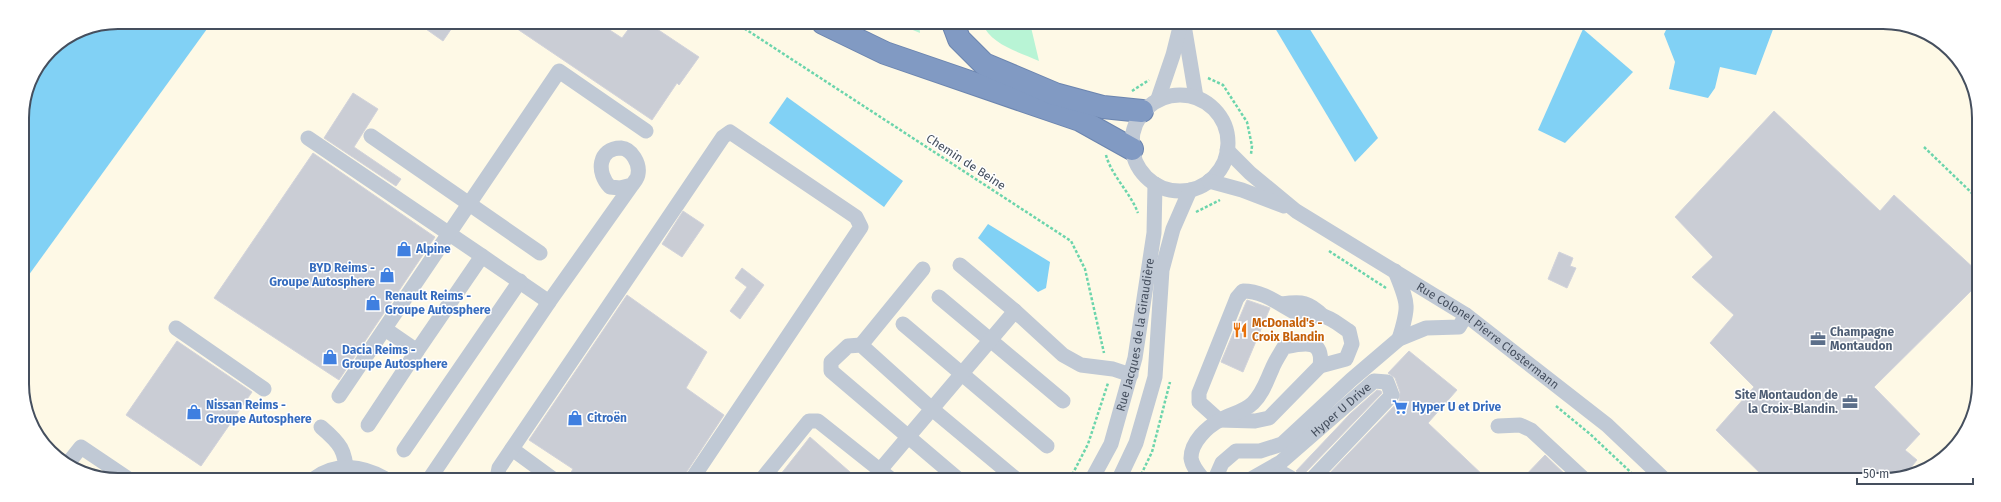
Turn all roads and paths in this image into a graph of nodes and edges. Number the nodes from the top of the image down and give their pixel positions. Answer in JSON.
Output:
{"nodes":[{"id":1,"x":745,"y":29,"type":"edge"},
{"id":2,"x":835,"y":29,"type":"edge"},
{"id":3,"x":955,"y":29,"type":"edge"},
{"id":4,"x":1180,"y":29,"type":"edge"},
{"id":5,"x":1183,"y":29,"type":"edge"},
{"id":6,"x":1154,"y":76,"type":"dead end"},
{"id":7,"x":1196,"y":97,"type":"junction"},
{"id":8,"x":1150,"y":105,"type":"junction"},
{"id":9,"x":1119,"y":109,"type":"junction"},
{"id":10,"x":646,"y":130,"type":"dead end"},
{"id":11,"x":371,"y":136,"type":"dead end"},
{"id":12,"x":1109,"y":136,"type":"junction"},
{"id":13,"x":308,"y":138,"type":"dead end"},
{"id":14,"x":1924,"y":147,"type":"dead end"},
{"id":15,"x":1132,"y":149,"type":"junction"},
{"id":16,"x":1227,"y":150,"type":"junction"},
{"id":17,"x":1209,"y":181,"type":"junction"},
{"id":18,"x":1155,"y":184,"type":"junction"},
{"id":19,"x":632,"y":185,"type":"dead end"},
{"id":20,"x":1190,"y":190,"type":"junction"},
{"id":21,"x":1972,"y":193,"type":"edge"},
{"id":22,"x":470,"y":204,"type":"junction"},
{"id":23,"x":1296,"y":211,"type":"junction"},
{"id":24,"x":1139,"y":220,"type":"dead end"},
{"id":25,"x":450,"y":233,"type":"junction"},
{"id":26,"x":540,"y":253,"type":"dead end"},
{"id":27,"x":482,"y":256,"type":"junction"},
{"id":28,"x":960,"y":265,"type":"dead end"},
{"id":29,"x":923,"y":269,"type":"dead end"},
{"id":30,"x":1395,"y":271,"type":"junction"},
{"id":31,"x":520,"y":281,"type":"junction"},
{"id":32,"x":939,"y":297,"type":"dead end"},
{"id":33,"x":549,"y":302,"type":"junction"},
{"id":34,"x":1015,"y":311,"type":"junction"},
{"id":35,"x":1466,"y":315,"type":"junction"},
{"id":36,"x":903,"y":324,"type":"dead end"},
{"id":37,"x":176,"y":328,"type":"dead end"},
{"id":38,"x":385,"y":329,"type":"junction"},
{"id":39,"x":1398,"y":339,"type":"junction"},
{"id":40,"x":991,"y":340,"type":"junction"},
{"id":41,"x":861,"y":345,"type":"junction"},
{"id":42,"x":417,"y":351,"type":"junction"},
{"id":43,"x":1320,"y":366,"type":"junction"},
{"id":44,"x":1113,"y":369,"type":"junction"},
{"id":45,"x":962,"y":374,"type":"junction"},
{"id":46,"x":1131,"y":375,"type":"junction"},
{"id":47,"x":264,"y":389,"type":"dead end"},
{"id":48,"x":339,"y":396,"type":"dead end"},
{"id":49,"x":1063,"y":401,"type":"dead end"},
{"id":50,"x":932,"y":409,"type":"junction"},
{"id":51,"x":1219,"y":420,"type":"junction"},
{"id":52,"x":368,"y":425,"type":"dead end"},
{"id":53,"x":1498,"y":426,"type":"dead end"},
{"id":54,"x":321,"y":427,"type":"dead end"},
{"id":55,"x":908,"y":436,"type":"junction"},
{"id":56,"x":1047,"y":446,"type":"dead end"},
{"id":57,"x":512,"y":449,"type":"junction"},
{"id":58,"x":404,"y":450,"type":"dead end"},
{"id":59,"x":71,"y":460,"type":"edge"},
{"id":60,"x":119,"y":473,"type":"edge"},
{"id":61,"x":325,"y":473,"type":"edge"},
{"id":62,"x":341,"y":473,"type":"edge"},
{"id":63,"x":344,"y":473,"type":"edge"},
{"id":64,"x":353,"y":473,"type":"edge"},
{"id":65,"x":375,"y":473,"type":"edge"},
{"id":66,"x":433,"y":473,"type":"edge"},
{"id":67,"x":498,"y":473,"type":"edge"},
{"id":68,"x":546,"y":473,"type":"edge"},
{"id":69,"x":696,"y":473,"type":"edge"},
{"id":70,"x":767,"y":473,"type":"edge"},
{"id":71,"x":884,"y":473,"type":"edge"},
{"id":72,"x":886,"y":473,"type":"edge"},
{"id":73,"x":951,"y":473,"type":"edge"},
{"id":74,"x":1009,"y":473,"type":"edge"},
{"id":75,"x":1073,"y":473,"type":"edge"},
{"id":76,"x":1095,"y":473,"type":"edge"},
{"id":77,"x":1122,"y":473,"type":"edge"},
{"id":78,"x":1199,"y":473,"type":"edge"},
{"id":79,"x":1218,"y":473,"type":"edge"},
{"id":80,"x":1262,"y":473,"type":"edge"},
{"id":81,"x":1318,"y":473,"type":"edge"},
{"id":82,"x":1577,"y":473,"type":"edge"},
{"id":83,"x":1657,"y":473,"type":"edge"}],
"edges":[{"from":1,"to":44,"type":"path","name":"Chemin de Beine"},
{"from":2,"to":12,"type":"highway"},
{"from":3,"to":9,"type":"highway"},
{"from":4,"to":8,"type":"street"},
{"from":5,"to":7,"type":"street"},
{"from":6,"to":9,"type":"path"},
{"from":7,"to":8,"type":"street"},
{"from":7,"to":16,"type":"street"},
{"from":8,"to":9,"type":"highway"},
{"from":8,"to":15,"type":"street"},
{"from":10,"to":22,"type":"street"},
{"from":11,"to":22,"type":"street"},
{"from":12,"to":15,"type":"highway"},
{"from":12,"to":24,"type":"path"},
{"from":13,"to":25,"type":"street"},
{"from":14,"to":21,"type":"path"},
{"from":15,"to":18,"type":"street"},
{"from":16,"to":17,"type":"street"},
{"from":16,"to":23,"type":"street","name":"Rue Colonel Pierre Clostermann"},
{"from":17,"to":20,"type":"street"},
{"from":17,"to":23,"type":"street","name":"Rue Colonel Pierre Clostermann"},
{"from":18,"to":20,"type":"street"},
{"from":18,"to":46,"type":"street","name":"Rue Jacques de la Giraudière"},
{"from":19,"to":33,"type":"street"},
{"from":20,"to":77,"type":"street","name":"Rue Jacques de la Giraudière"},
{"from":22,"to":25,"type":"street"},
{"from":22,"to":26,"type":"street"},
{"from":23,"to":30,"type":"street","name":"Rue Colonel Pierre Clostermann"},
{"from":25,"to":27,"type":"street"},
{"from":25,"to":38,"type":"street"},
{"from":27,"to":31,"type":"street"},
{"from":27,"to":42,"type":"street"},
{"from":28,"to":34,"type":"street"},
{"from":29,"to":41,"type":"street"},
{"from":30,"to":35,"type":"street","name":"Rue Colonel Pierre Clostermann"},
{"from":30,"to":39,"type":"street"},
{"from":31,"to":33,"type":"street"},
{"from":31,"to":58,"type":"street"},
{"from":32,"to":40,"type":"street"},
{"from":33,"to":66,"type":"street"},
{"from":34,"to":40,"type":"street"},
{"from":34,"to":44,"type":"street"},
{"from":35,"to":39,"type":"street"},
{"from":35,"to":83,"type":"street","name":"Rue Colonel Pierre Clostermann"},
{"from":36,"to":45,"type":"street"},
{"from":37,"to":47,"type":"street"},
{"from":38,"to":42,"type":"street"},
{"from":38,"to":48,"type":"street"},
{"from":39,"to":79,"type":"street"},
{"from":40,"to":45,"type":"street"},
{"from":40,"to":49,"type":"street"},
{"from":41,"to":50,"type":"street"},
{"from":41,"to":55,"type":"street"},
{"from":42,"to":52,"type":"street"},
{"from":43,"to":51,"type":"street"},
{"from":43,"to":51,"type":"street"},
{"from":43,"to":51,"type":"street"},
{"from":44,"to":46,"type":"street"},
{"from":44,"to":75,"type":"path"},
{"from":45,"to":50,"type":"street"},
{"from":45,"to":56,"type":"street"},
{"from":46,"to":76,"type":"street","name":"Rue Jacques de la Giraudière"},
{"from":50,"to":55,"type":"street"},
{"from":50,"to":74,"type":"street"},
{"from":51,"to":78,"type":"street"},
{"from":53,"to":82,"type":"street"},
{"from":54,"to":63,"type":"street"},
{"from":55,"to":72,"type":"street"},
{"from":55,"to":73,"type":"street"},
{"from":57,"to":67,"type":"street"},
{"from":57,"to":68,"type":"street"},
{"from":57,"to":69,"type":"street"},
{"from":59,"to":60,"type":"street"},
{"from":61,"to":62,"type":"street"},
{"from":64,"to":65,"type":"street"},
{"from":70,"to":71,"type":"street"},
{"from":80,"to":81,"type":"street","name":"Hyper U Drive"}]}
